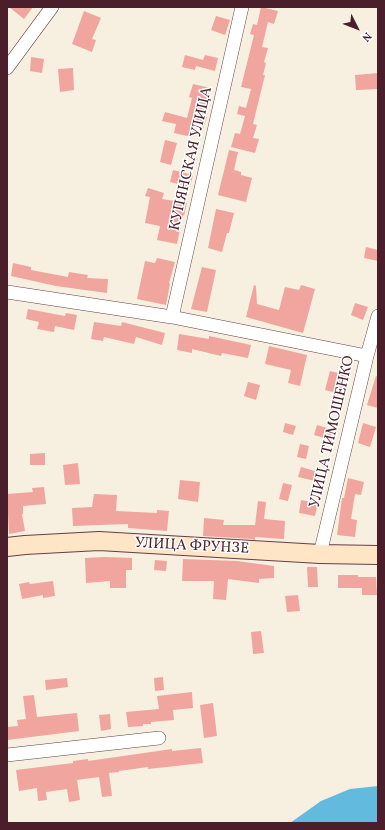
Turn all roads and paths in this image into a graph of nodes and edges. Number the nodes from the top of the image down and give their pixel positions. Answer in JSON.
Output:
{"nodes":[{"id":1,"x":52,"y":7,"type":"edge"},
{"id":2,"x":242,"y":7,"type":"edge"},
{"id":3,"x":7,"y":68,"type":"edge"},
{"id":4,"x":7,"y":292,"type":"edge"},
{"id":5,"x":378,"y":316,"type":"edge"},
{"id":6,"x":172,"y":317,"type":"junction"},
{"id":7,"x":367,"y":356,"type":"junction"},
{"id":8,"x":7,"y":547,"type":"edge"},
{"id":9,"x":320,"y":554,"type":"junction"},
{"id":10,"x":378,"y":555,"type":"edge"},
{"id":11,"x":159,"y":738,"type":"dead end"},
{"id":12,"x":7,"y":755,"type":"edge"}],
"edges":[{"from":1,"to":3,"type":"street"},
{"from":2,"to":6,"type":"street","name":"КУПЯНСКАЯ УЛИЦА"},
{"from":4,"to":6,"type":"street"},
{"from":5,"to":7,"type":"street","name":"УЛИЦА ТИМОШЕНКО"},
{"from":6,"to":7,"type":"street"},
{"from":7,"to":9,"type":"street","name":"УЛИЦА ТИМОШЕНКО"},
{"from":8,"to":9,"type":"street","name":"УЛИЦА ФРУНЗЕ"},
{"from":9,"to":10,"type":"street","name":"УЛИЦА ФРУНЗЕ"},
{"from":11,"to":12,"type":"street"}]}
